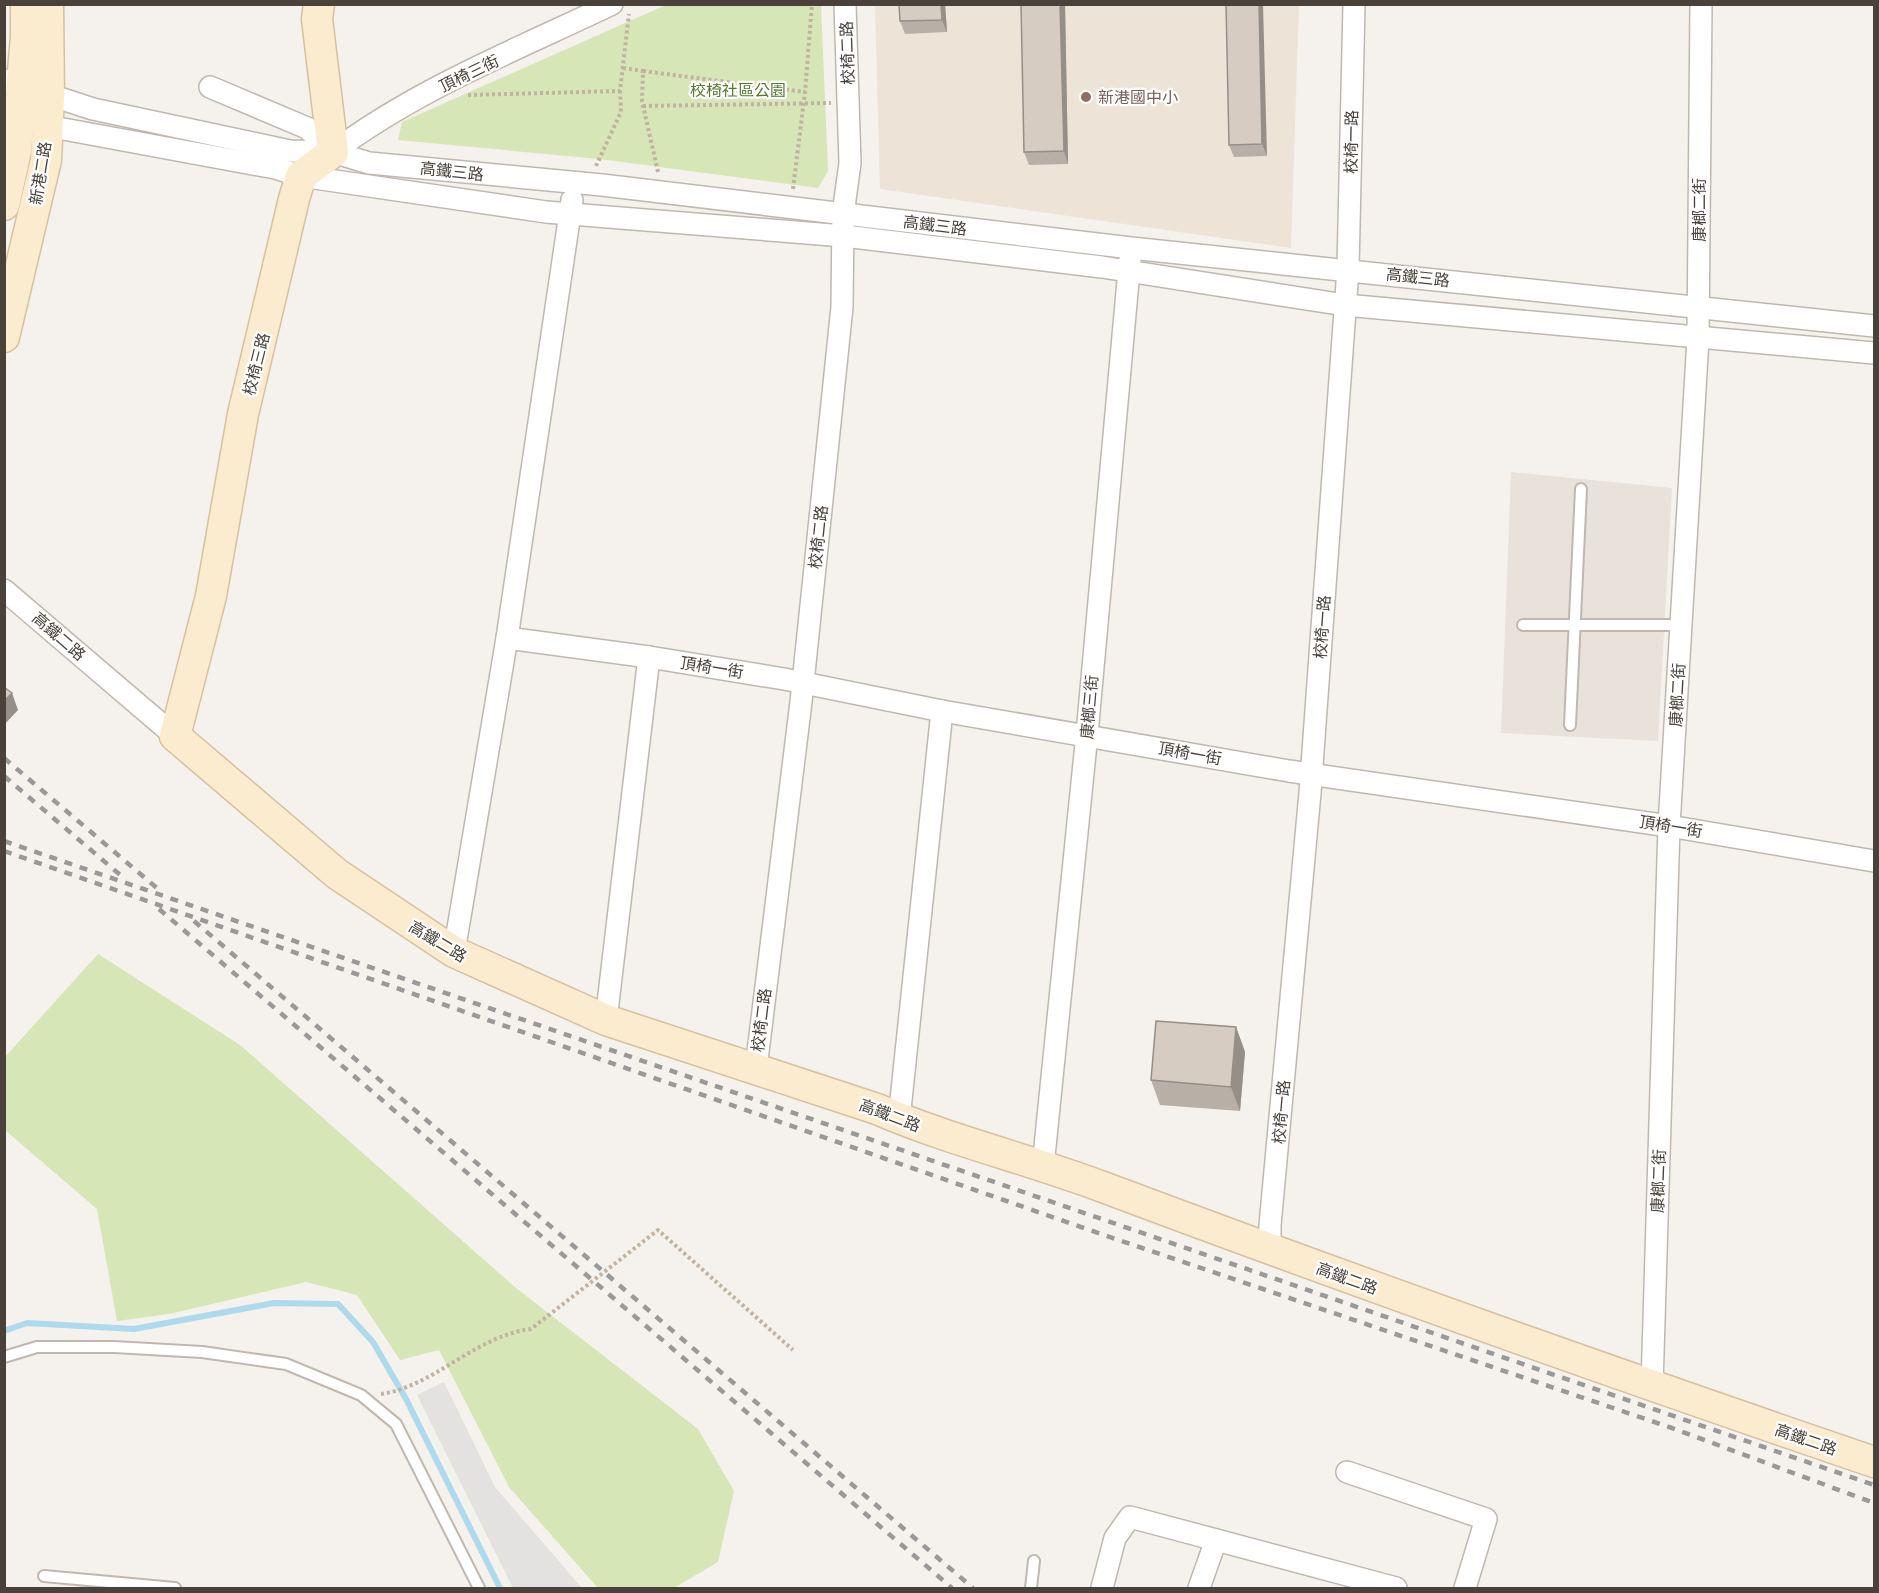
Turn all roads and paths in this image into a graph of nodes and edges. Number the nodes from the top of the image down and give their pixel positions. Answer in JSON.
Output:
{"nodes":[{"id":1,"x":26,"y":4,"type":"edge"},
{"id":2,"x":48,"y":4,"type":"edge"},
{"id":3,"x":319,"y":4,"type":"edge"},
{"id":4,"x":812,"y":4,"type":"edge"},
{"id":5,"x":845,"y":4,"type":"edge"},
{"id":6,"x":1354,"y":4,"type":"edge"},
{"id":7,"x":1701,"y":4,"type":"edge"},
{"id":8,"x":621,"y":8,"type":"edge"},
{"id":9,"x":623,"y":69,"type":"junction"},
{"id":10,"x":643,"y":71,"type":"junction"},
{"id":11,"x":210,"y":87,"type":"dead end"},
{"id":12,"x":620,"y":91,"type":"junction"},
{"id":13,"x":805,"y":92,"type":"junction"},
{"id":14,"x":461,"y":96,"type":"dead end"},
{"id":15,"x":19,"y":97,"type":"edge"},
{"id":16,"x":804,"y":103,"type":"junction"},
{"id":17,"x":833,"y":103,"type":"dead end"},
{"id":18,"x":643,"y":106,"type":"junction"},
{"id":19,"x":47,"y":126,"type":"junction"},
{"id":20,"x":333,"y":152,"type":"junction"},
{"id":21,"x":594,"y":169,"type":"dead end"},
{"id":22,"x":301,"y":176,"type":"junction"},
{"id":23,"x":659,"y":176,"type":"dead end"},
{"id":24,"x":575,"y":183,"type":"junction"},
{"id":25,"x":793,"y":190,"type":"dead end"},
{"id":26,"x":4,"y":205,"type":"edge"},
{"id":27,"x":569,"y":214,"type":"junction"},
{"id":28,"x":843,"y":214,"type":"junction"},
{"id":29,"x":844,"y":236,"type":"junction"},
{"id":30,"x":1131,"y":248,"type":"junction"},
{"id":31,"x":1348,"y":269,"type":"junction"},
{"id":32,"x":1129,"y":273,"type":"junction"},
{"id":33,"x":1346,"y":306,"type":"junction"},
{"id":34,"x":1698,"y":306,"type":"junction"},
{"id":35,"x":1875,"y":326,"type":"edge"},
{"id":36,"x":4,"y":337,"type":"edge"},
{"id":37,"x":1698,"y":339,"type":"junction"},
{"id":38,"x":1875,"y":353,"type":"edge"},
{"id":39,"x":1581,"y":489,"type":"dead end"},
{"id":40,"x":4,"y":590,"type":"edge"},
{"id":41,"x":1574,"y":623,"type":"junction"},
{"id":42,"x":1523,"y":625,"type":"dead end"},
{"id":43,"x":1681,"y":625,"type":"junction"},
{"id":44,"x":507,"y":638,"type":"junction"},
{"id":45,"x":649,"y":657,"type":"junction"},
{"id":46,"x":803,"y":684,"type":"junction"},
{"id":47,"x":942,"y":711,"type":"junction"},
{"id":48,"x":1570,"y":725,"type":"dead end"},
{"id":49,"x":1087,"y":734,"type":"junction"},
{"id":50,"x":175,"y":736,"type":"junction"},
{"id":51,"x":1312,"y":774,"type":"junction"},
{"id":52,"x":1669,"y":826,"type":"junction"},
{"id":53,"x":1875,"y":861,"type":"edge"},
{"id":54,"x":454,"y":952,"type":"junction"},
{"id":55,"x":606,"y":1020,"type":"junction"},
{"id":56,"x":756,"y":1068,"type":"junction"},
{"id":57,"x":899,"y":1119,"type":"junction"},
{"id":58,"x":1043,"y":1166,"type":"junction"},
{"id":59,"x":1270,"y":1249,"type":"junction"},
{"id":60,"x":793,"y":1350,"type":"dead end"},
{"id":61,"x":4,"y":1357,"type":"edge"},
{"id":62,"x":1652,"y":1386,"type":"junction"},
{"id":63,"x":385,"y":1394,"type":"dead end"},
{"id":64,"x":1875,"y":1462,"type":"edge"},
{"id":65,"x":1347,"y":1472,"type":"dead end"},
{"id":66,"x":1215,"y":1540,"type":"junction"},
{"id":67,"x":1034,"y":1561,"type":"dead end"},
{"id":68,"x":44,"y":1576,"type":"dead end"},
{"id":69,"x":175,"y":1588,"type":"edge"},
{"id":70,"x":479,"y":1588,"type":"edge"},
{"id":71,"x":1031,"y":1588,"type":"edge"},
{"id":72,"x":1102,"y":1588,"type":"edge"},
{"id":73,"x":1199,"y":1588,"type":"edge"},
{"id":74,"x":1396,"y":1588,"type":"edge"},
{"id":75,"x":1465,"y":1588,"type":"edge"}],
"edges":[{"from":1,"to":15,"type":"street","name":"新港二路"},
{"from":2,"to":15,"type":"street","name":"新港二路"},
{"from":3,"to":20,"type":"street"},
{"from":4,"to":13,"type":"path"},
{"from":5,"to":28,"type":"street","name":"校椅二路"},
{"from":6,"to":31,"type":"street","name":"校椅一路"},
{"from":7,"to":34,"type":"street","name":"康榔二街"},
{"from":8,"to":9,"type":"path"},
{"from":8,"to":20,"type":"street","name":"頂椅三街"},
{"from":9,"to":10,"type":"path"},
{"from":9,"to":12,"type":"path"},
{"from":10,"to":13,"type":"path"},
{"from":10,"to":18,"type":"path"},
{"from":11,"to":20,"type":"street"},
{"from":12,"to":14,"type":"path"},
{"from":12,"to":21,"type":"path"},
{"from":13,"to":16,"type":"path"},
{"from":15,"to":19,"type":"street","name":"新港二路"},
{"from":15,"to":20,"type":"street","name":"高鐵三路"},
{"from":15,"to":26,"type":"street","name":"新港二路"},
{"from":16,"to":17,"type":"path"},
{"from":16,"to":18,"type":"path"},
{"from":16,"to":25,"type":"path"},
{"from":18,"to":23,"type":"path"},
{"from":19,"to":22,"type":"street","name":"高鐵三路"},
{"from":19,"to":36,"type":"street","name":"新港二路"},
{"from":20,"to":22,"type":"street"},
{"from":20,"to":24,"type":"street","name":"高鐵三路"},
{"from":22,"to":27,"type":"street","name":"高鐵三路"},
{"from":22,"to":50,"type":"street","name":"校椅三路"},
{"from":24,"to":27,"type":"street"},
{"from":24,"to":28,"type":"street","name":"高鐵三路"},
{"from":27,"to":29,"type":"street","name":"高鐵三路"},
{"from":27,"to":44,"type":"street"},
{"from":28,"to":29,"type":"street","name":"校椅二路"},
{"from":28,"to":30,"type":"street","name":"高鐵三路"},
{"from":29,"to":32,"type":"street","name":"高鐵三路"},
{"from":29,"to":46,"type":"street","name":"校椅二路"},
{"from":30,"to":31,"type":"street","name":"高鐵三路"},
{"from":30,"to":32,"type":"street","name":"康榔三街"},
{"from":31,"to":33,"type":"street","name":"校椅一路"},
{"from":31,"to":34,"type":"street","name":"高鐵三路"},
{"from":32,"to":33,"type":"street","name":"高鐵三路"},
{"from":32,"to":49,"type":"street","name":"康榔三街"},
{"from":33,"to":37,"type":"street","name":"高鐵三路"},
{"from":33,"to":51,"type":"street","name":"校椅一路"},
{"from":34,"to":35,"type":"street","name":"高鐵三路"},
{"from":34,"to":37,"type":"street","name":"康榔二街"},
{"from":37,"to":38,"type":"street","name":"高鐵三路"},
{"from":37,"to":43,"type":"street","name":"康榔二街"},
{"from":39,"to":41,"type":"lane"},
{"from":40,"to":50,"type":"street","name":"高鐵二路"},
{"from":41,"to":42,"type":"lane"},
{"from":41,"to":43,"type":"lane"},
{"from":41,"to":48,"type":"lane"},
{"from":43,"to":52,"type":"street","name":"康榔二街"},
{"from":44,"to":45,"type":"street","name":"頂椅一街"},
{"from":44,"to":54,"type":"street"},
{"from":45,"to":46,"type":"street","name":"頂椅一街"},
{"from":45,"to":55,"type":"street"},
{"from":46,"to":47,"type":"street","name":"頂椅一街"},
{"from":46,"to":56,"type":"street","name":"校椅二路"},
{"from":47,"to":49,"type":"street","name":"頂椅一街"},
{"from":47,"to":57,"type":"street"},
{"from":49,"to":51,"type":"street","name":"頂椅一街"},
{"from":49,"to":58,"type":"street","name":"康榔三街"},
{"from":50,"to":54,"type":"street","name":"高鐵二路"},
{"from":51,"to":52,"type":"street","name":"頂椅一街"},
{"from":51,"to":59,"type":"street","name":"校椅一路"},
{"from":52,"to":53,"type":"street","name":"頂椅一街"},
{"from":52,"to":62,"type":"street","name":"康榔二街"},
{"from":54,"to":55,"type":"street","name":"高鐵二路"},
{"from":55,"to":56,"type":"street","name":"高鐵二路"},
{"from":56,"to":57,"type":"street","name":"高鐵二路"},
{"from":57,"to":58,"type":"street","name":"高鐵二路"},
{"from":58,"to":59,"type":"street","name":"高鐵二路"},
{"from":59,"to":62,"type":"street","name":"高鐵二路"},
{"from":60,"to":63,"type":"path"},
{"from":61,"to":70,"type":"lane"},
{"from":62,"to":64,"type":"street","name":"高鐵二路"},
{"from":65,"to":75,"type":"street"},
{"from":66,"to":72,"type":"street"},
{"from":66,"to":73,"type":"street"},
{"from":66,"to":74,"type":"street"},
{"from":67,"to":71,"type":"lane"},
{"from":68,"to":69,"type":"lane"}]}
